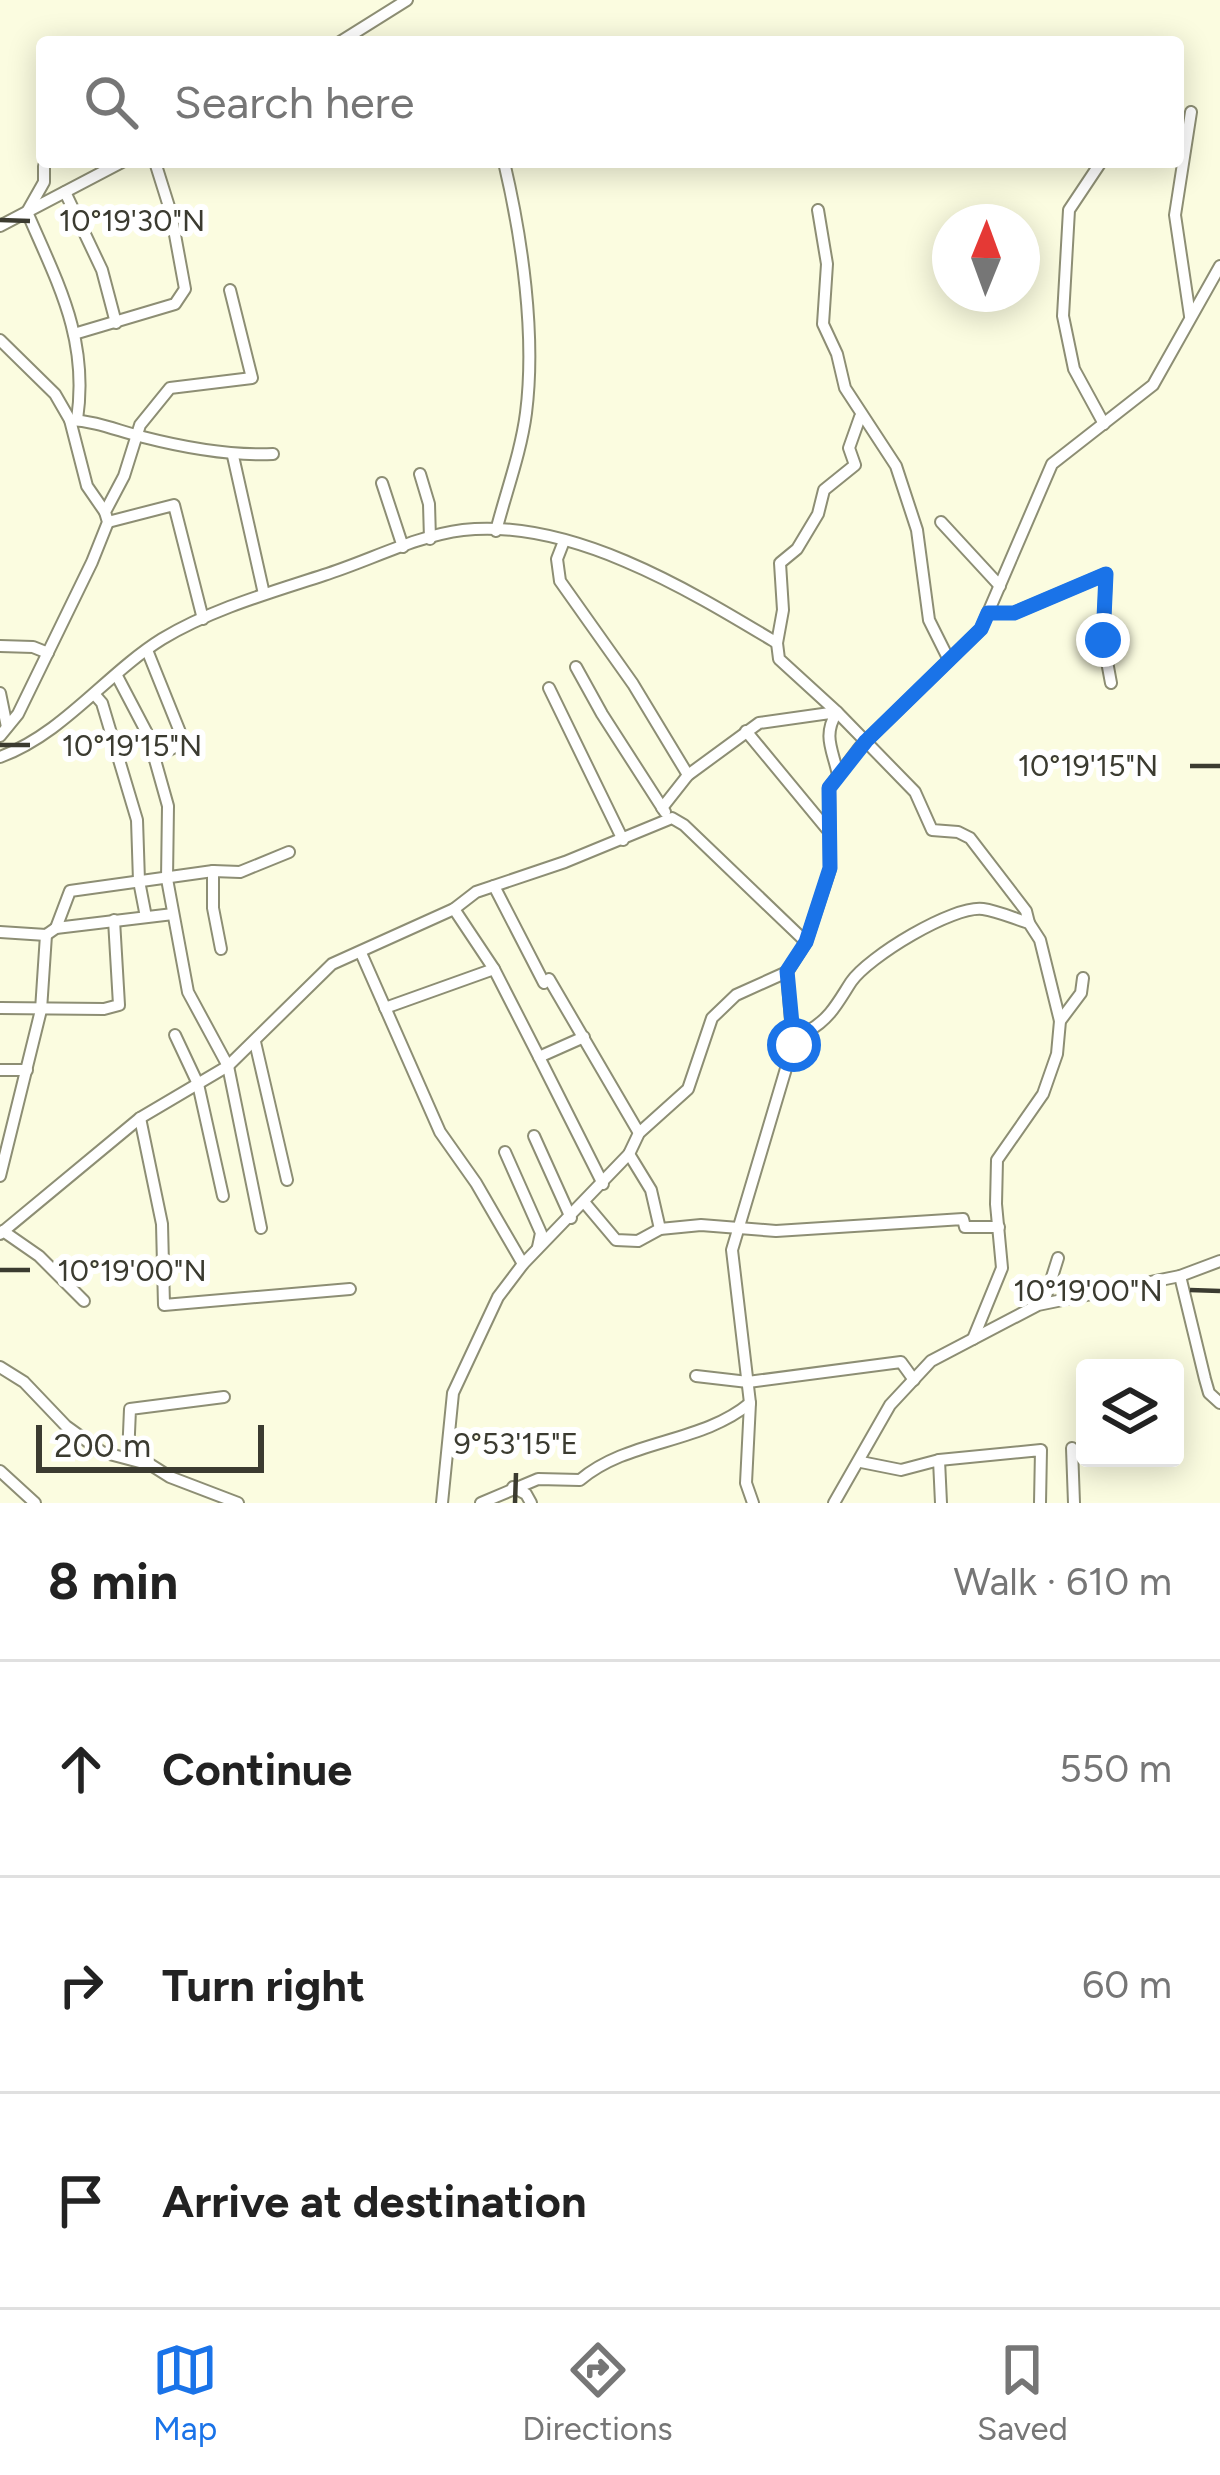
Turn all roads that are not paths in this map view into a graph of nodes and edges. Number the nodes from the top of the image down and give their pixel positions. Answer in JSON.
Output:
{"nodes":[{"id":1,"x":407,"y":0,"type":"edge"},
{"id":2,"x":350,"y":36,"type":"edge"},
{"id":3,"x":1191,"y":112,"type":"dead end"},
{"id":4,"x":1184,"y":157,"type":"edge"},
{"id":5,"x":44,"y":168,"type":"edge"},
{"id":6,"x":46,"y":168,"type":"edge"},
{"id":7,"x":111,"y":168,"type":"edge"},
{"id":8,"x":157,"y":168,"type":"edge"},
{"id":9,"x":505,"y":168,"type":"edge"},
{"id":10,"x":1097,"y":168,"type":"edge"},
{"id":11,"x":1182,"y":168,"type":"edge"},
{"id":12,"x":65,"y":192,"type":"junction"},
{"id":13,"x":50,"y":200,"type":"junction"},
{"id":14,"x":818,"y":210,"type":"dead end"},
{"id":15,"x":27,"y":212,"type":"junction"},
{"id":16,"x":0,"y":226,"type":"edge"},
{"id":17,"x":1220,"y":266,"type":"edge"},
{"id":18,"x":230,"y":290,"type":"dead end"},
{"id":19,"x":1190,"y":320,"type":"junction"},
{"id":20,"x":116,"y":323,"type":"junction"},
{"id":21,"x":74,"y":334,"type":"junction"},
{"id":22,"x":0,"y":340,"type":"edge"},
{"id":23,"x":860,"y":417,"type":"junction"},
{"id":24,"x":74,"y":420,"type":"junction"},
{"id":25,"x":1104,"y":424,"type":"junction"},
{"id":26,"x":137,"y":436,"type":"junction"},
{"id":27,"x":273,"y":454,"type":"dead end"},
{"id":28,"x":233,"y":456,"type":"junction"},
{"id":29,"x":420,"y":474,"type":"dead end"},
{"id":30,"x":382,"y":483,"type":"dead end"},
{"id":31,"x":106,"y":517,"type":"junction"},
{"id":32,"x":941,"y":522,"type":"dead end"},
{"id":33,"x":496,"y":531,"type":"junction"},
{"id":34,"x":430,"y":538,"type":"junction"},
{"id":35,"x":564,"y":542,"type":"junction"},
{"id":36,"x":403,"y":547,"type":"junction"},
{"id":37,"x":1000,"y":586,"type":"junction"},
{"id":38,"x":264,"y":594,"type":"junction"},
{"id":39,"x":988,"y":613,"type":"junction"},
{"id":40,"x":202,"y":620,"type":"junction"},
{"id":41,"x":777,"y":643,"type":"junction"},
{"id":42,"x":0,"y":646,"type":"edge"},
{"id":43,"x":147,"y":650,"type":"junction"},
{"id":44,"x":48,"y":653,"type":"junction"},
{"id":45,"x":949,"y":660,"type":"junction"},
{"id":46,"x":576,"y":667,"type":"dead end"},
{"id":47,"x":117,"y":676,"type":"junction"},
{"id":48,"x":1111,"y":683,"type":"dead end"},
{"id":49,"x":548,"y":688,"type":"dead end"},
{"id":50,"x":0,"y":693,"type":"edge"},
{"id":51,"x":95,"y":695,"type":"junction"},
{"id":52,"x":837,"y":712,"type":"junction"},
{"id":53,"x":746,"y":731,"type":"junction"},
{"id":54,"x":3,"y":732,"type":"edge"},
{"id":55,"x":866,"y":741,"type":"junction"},
{"id":56,"x":0,"y":757,"type":"edge"},
{"id":57,"x":154,"y":758,"type":"junction"},
{"id":58,"x":688,"y":775,"type":"junction"},
{"id":59,"x":838,"y":775,"type":"junction"},
{"id":60,"x":662,"y":808,"type":"junction"},
{"id":61,"x":672,"y":818,"type":"junction"},
{"id":62,"x":830,"y":832,"type":"junction"},
{"id":63,"x":623,"y":840,"type":"junction"},
{"id":64,"x":289,"y":852,"type":"dead end"},
{"id":65,"x":213,"y":871,"type":"junction"},
{"id":66,"x":167,"y":879,"type":"junction"},
{"id":67,"x":139,"y":880,"type":"junction"},
{"id":68,"x":494,"y":886,"type":"junction"},
{"id":69,"x":454,"y":908,"type":"junction"},
{"id":70,"x":173,"y":914,"type":"junction"},
{"id":71,"x":146,"y":917,"type":"junction"},
{"id":72,"x":114,"y":920,"type":"junction"},
{"id":73,"x":1029,"y":923,"type":"junction"},
{"id":74,"x":0,"y":932,"type":"edge"},
{"id":75,"x":51,"y":932,"type":"junction"},
{"id":76,"x":806,"y":942,"type":"junction"},
{"id":77,"x":220,"y":949,"type":"dead end"},
{"id":78,"x":361,"y":953,"type":"junction"},
{"id":79,"x":494,"y":969,"type":"junction"},
{"id":80,"x":787,"y":971,"type":"junction"},
{"id":81,"x":1083,"y":978,"type":"dead end"},
{"id":82,"x":0,"y":1008,"type":"edge"},
{"id":83,"x":385,"y":1008,"type":"junction"},
{"id":84,"x":41,"y":1010,"type":"junction"},
{"id":85,"x":1060,"y":1021,"type":"junction"},
{"id":86,"x":792,"y":1028,"type":"junction"},
{"id":87,"x":175,"y":1035,"type":"dead end"},
{"id":88,"x":584,"y":1037,"type":"junction"},
{"id":89,"x":255,"y":1042,"type":"junction"},
{"id":90,"x":539,"y":1057,"type":"junction"},
{"id":91,"x":228,"y":1066,"type":"junction"},
{"id":92,"x":0,"y":1070,"type":"edge"},
{"id":93,"x":27,"y":1070,"type":"junction"},
{"id":94,"x":198,"y":1084,"type":"junction"},
{"id":95,"x":140,"y":1118,"type":"junction"},
{"id":96,"x":639,"y":1133,"type":"junction"},
{"id":97,"x":534,"y":1136,"type":"dead end"},
{"id":98,"x":505,"y":1152,"type":"dead end"},
{"id":99,"x":629,"y":1154,"type":"junction"},
{"id":100,"x":0,"y":1176,"type":"edge"},
{"id":101,"x":287,"y":1180,"type":"dead end"},
{"id":102,"x":603,"y":1184,"type":"junction"},
{"id":103,"x":223,"y":1196,"type":"dead end"},
{"id":104,"x":584,"y":1202,"type":"junction"},
{"id":105,"x":571,"y":1218,"type":"junction"},
{"id":106,"x":740,"y":1226,"type":"junction"},
{"id":107,"x":999,"y":1227,"type":"junction"},
{"id":108,"x":261,"y":1228,"type":"dead end"},
{"id":109,"x":660,"y":1229,"type":"junction"},
{"id":110,"x":2,"y":1232,"type":"edge"},
{"id":111,"x":538,"y":1250,"type":"junction"},
{"id":112,"x":1058,"y":1258,"type":"dead end"},
{"id":113,"x":1220,"y":1261,"type":"edge"},
{"id":114,"x":524,"y":1264,"type":"junction"},
{"id":115,"x":1180,"y":1276,"type":"junction"},
{"id":116,"x":350,"y":1288,"type":"dead end"},
{"id":117,"x":84,"y":1301,"type":"dead end"},
{"id":118,"x":1038,"y":1306,"type":"junction"},
{"id":119,"x":973,"y":1339,"type":"junction"},
{"id":120,"x":0,"y":1367,"type":"edge"},
{"id":121,"x":696,"y":1376,"type":"dead end"},
{"id":122,"x":914,"y":1380,"type":"junction"},
{"id":123,"x":748,"y":1382,"type":"junction"},
{"id":124,"x":224,"y":1396,"type":"dead end"},
{"id":125,"x":750,"y":1403,"type":"junction"},
{"id":126,"x":1220,"y":1403,"type":"edge"},
{"id":127,"x":1072,"y":1448,"type":"dead end"},
{"id":128,"x":128,"y":1457,"type":"junction"},
{"id":129,"x":939,"y":1460,"type":"junction"},
{"id":130,"x":861,"y":1462,"type":"junction"},
{"id":131,"x":0,"y":1471,"type":"edge"},
{"id":132,"x":513,"y":1487,"type":"junction"},
{"id":133,"x":35,"y":1503,"type":"edge"},
{"id":134,"x":238,"y":1503,"type":"edge"},
{"id":135,"x":442,"y":1503,"type":"edge"},
{"id":136,"x":481,"y":1503,"type":"edge"},
{"id":137,"x":531,"y":1503,"type":"edge"},
{"id":138,"x":753,"y":1503,"type":"edge"},
{"id":139,"x":834,"y":1503,"type":"edge"},
{"id":140,"x":941,"y":1503,"type":"edge"},
{"id":141,"x":1040,"y":1503,"type":"edge"},
{"id":142,"x":1074,"y":1503,"type":"edge"}],
"edges":[{"from":1,"to":2,"type":"street"},
{"from":3,"to":4,"type":"street"},
{"from":5,"to":15,"type":"street"},
{"from":6,"to":13,"type":"street"},
{"from":7,"to":12,"type":"street"},
{"from":8,"to":20,"type":"street"},
{"from":9,"to":33,"type":"street"},
{"from":10,"to":25,"type":"street"},
{"from":11,"to":19,"type":"street"},
{"from":12,"to":13,"type":"street"},
{"from":12,"to":20,"type":"street"},
{"from":13,"to":15,"type":"street"},
{"from":14,"to":23,"type":"street"},
{"from":15,"to":16,"type":"street"},
{"from":15,"to":21,"type":"street"},
{"from":17,"to":19,"type":"street"},
{"from":18,"to":26,"type":"street"},
{"from":19,"to":25,"type":"street"},
{"from":20,"to":21,"type":"street"},
{"from":21,"to":24,"type":"street"},
{"from":22,"to":24,"type":"street"},
{"from":23,"to":41,"type":"street"},
{"from":23,"to":45,"type":"street"},
{"from":24,"to":26,"type":"street"},
{"from":24,"to":31,"type":"street"},
{"from":25,"to":37,"type":"street"},
{"from":26,"to":28,"type":"street"},
{"from":26,"to":31,"type":"street"},
{"from":27,"to":28,"type":"street"},
{"from":28,"to":38,"type":"street"},
{"from":29,"to":34,"type":"street"},
{"from":30,"to":36,"type":"street"},
{"from":31,"to":40,"type":"street"},
{"from":31,"to":44,"type":"street"},
{"from":32,"to":37,"type":"street"},
{"from":33,"to":34,"type":"street"},
{"from":33,"to":35,"type":"street"},
{"from":34,"to":36,"type":"street"},
{"from":35,"to":41,"type":"street"},
{"from":35,"to":58,"type":"street"},
{"from":36,"to":38,"type":"street"},
{"from":37,"to":39,"type":"street"},
{"from":38,"to":40,"type":"street"},
{"from":39,"to":45,"type":"street"},
{"from":39,"to":48,"type":"street"},
{"from":40,"to":43,"type":"street"},
{"from":41,"to":52,"type":"street"},
{"from":42,"to":44,"type":"street"},
{"from":43,"to":47,"type":"street"},
{"from":43,"to":57,"type":"street"},
{"from":44,"to":54,"type":"street"},
{"from":45,"to":55,"type":"street"},
{"from":46,"to":60,"type":"street"},
{"from":47,"to":51,"type":"street"},
{"from":47,"to":57,"type":"street"},
{"from":49,"to":63,"type":"street"},
{"from":50,"to":54,"type":"street"},
{"from":51,"to":56,"type":"street"},
{"from":51,"to":67,"type":"street"},
{"from":52,"to":53,"type":"street"},
{"from":52,"to":55,"type":"street"},
{"from":52,"to":59,"type":"street"},
{"from":53,"to":58,"type":"street"},
{"from":53,"to":62,"type":"street"},
{"from":55,"to":59,"type":"street"},
{"from":55,"to":73,"type":"street"},
{"from":57,"to":66,"type":"street"},
{"from":58,"to":60,"type":"street"},
{"from":59,"to":62,"type":"street"},
{"from":60,"to":61,"type":"street"},
{"from":61,"to":63,"type":"street"},
{"from":61,"to":76,"type":"street"},
{"from":62,"to":76,"type":"street"},
{"from":63,"to":68,"type":"street"},
{"from":64,"to":65,"type":"street"},
{"from":65,"to":66,"type":"street"},
{"from":65,"to":77,"type":"street"},
{"from":66,"to":67,"type":"street"},
{"from":66,"to":70,"type":"street"},
{"from":67,"to":71,"type":"street"},
{"from":67,"to":75,"type":"street"},
{"from":68,"to":69,"type":"street"},
{"from":68,"to":88,"type":"street"},
{"from":69,"to":78,"type":"street"},
{"from":69,"to":79,"type":"street"},
{"from":70,"to":71,"type":"street"},
{"from":70,"to":91,"type":"street"},
{"from":71,"to":72,"type":"street"},
{"from":72,"to":75,"type":"street"},
{"from":72,"to":84,"type":"street"},
{"from":73,"to":85,"type":"street"},
{"from":73,"to":86,"type":"street"},
{"from":74,"to":75,"type":"street"},
{"from":75,"to":84,"type":"street"},
{"from":76,"to":80,"type":"street"},
{"from":78,"to":83,"type":"street"},
{"from":78,"to":89,"type":"street"},
{"from":79,"to":83,"type":"street"},
{"from":79,"to":90,"type":"street"},
{"from":80,"to":86,"type":"street"},
{"from":80,"to":96,"type":"street"},
{"from":81,"to":85,"type":"street"},
{"from":82,"to":84,"type":"street"},
{"from":83,"to":114,"type":"street"},
{"from":84,"to":93,"type":"street"},
{"from":85,"to":107,"type":"street"},
{"from":86,"to":106,"type":"street"},
{"from":87,"to":94,"type":"street"},
{"from":88,"to":90,"type":"street"},
{"from":88,"to":96,"type":"street"},
{"from":89,"to":91,"type":"street"},
{"from":89,"to":101,"type":"street"},
{"from":90,"to":102,"type":"street"},
{"from":91,"to":94,"type":"street"},
{"from":91,"to":108,"type":"street"},
{"from":92,"to":93,"type":"street"},
{"from":93,"to":100,"type":"street"},
{"from":94,"to":95,"type":"street"},
{"from":94,"to":103,"type":"street"},
{"from":95,"to":110,"type":"street"},
{"from":95,"to":116,"type":"street"},
{"from":96,"to":99,"type":"street"},
{"from":97,"to":105,"type":"street"},
{"from":98,"to":111,"type":"street"},
{"from":99,"to":102,"type":"street"},
{"from":99,"to":109,"type":"street"},
{"from":102,"to":104,"type":"street"},
{"from":104,"to":105,"type":"street"},
{"from":104,"to":109,"type":"street"},
{"from":105,"to":111,"type":"street"},
{"from":106,"to":107,"type":"street"},
{"from":106,"to":109,"type":"street"},
{"from":106,"to":123,"type":"street"},
{"from":107,"to":119,"type":"street"},
{"from":110,"to":117,"type":"street"},
{"from":111,"to":114,"type":"street"},
{"from":112,"to":118,"type":"street"},
{"from":113,"to":115,"type":"street"},
{"from":114,"to":135,"type":"street"},
{"from":115,"to":118,"type":"street"},
{"from":115,"to":126,"type":"street"},
{"from":118,"to":119,"type":"street"},
{"from":119,"to":122,"type":"street"},
{"from":120,"to":128,"type":"street"},
{"from":121,"to":123,"type":"street"},
{"from":122,"to":123,"type":"street"},
{"from":122,"to":130,"type":"street"},
{"from":123,"to":125,"type":"street"},
{"from":124,"to":128,"type":"street"},
{"from":125,"to":132,"type":"street"},
{"from":125,"to":138,"type":"street"},
{"from":127,"to":142,"type":"street"},
{"from":128,"to":134,"type":"street"},
{"from":129,"to":130,"type":"street"},
{"from":129,"to":140,"type":"street"},
{"from":129,"to":141,"type":"street"},
{"from":130,"to":139,"type":"street"},
{"from":131,"to":133,"type":"street"},
{"from":132,"to":136,"type":"street"},
{"from":132,"to":137,"type":"street"}]}
